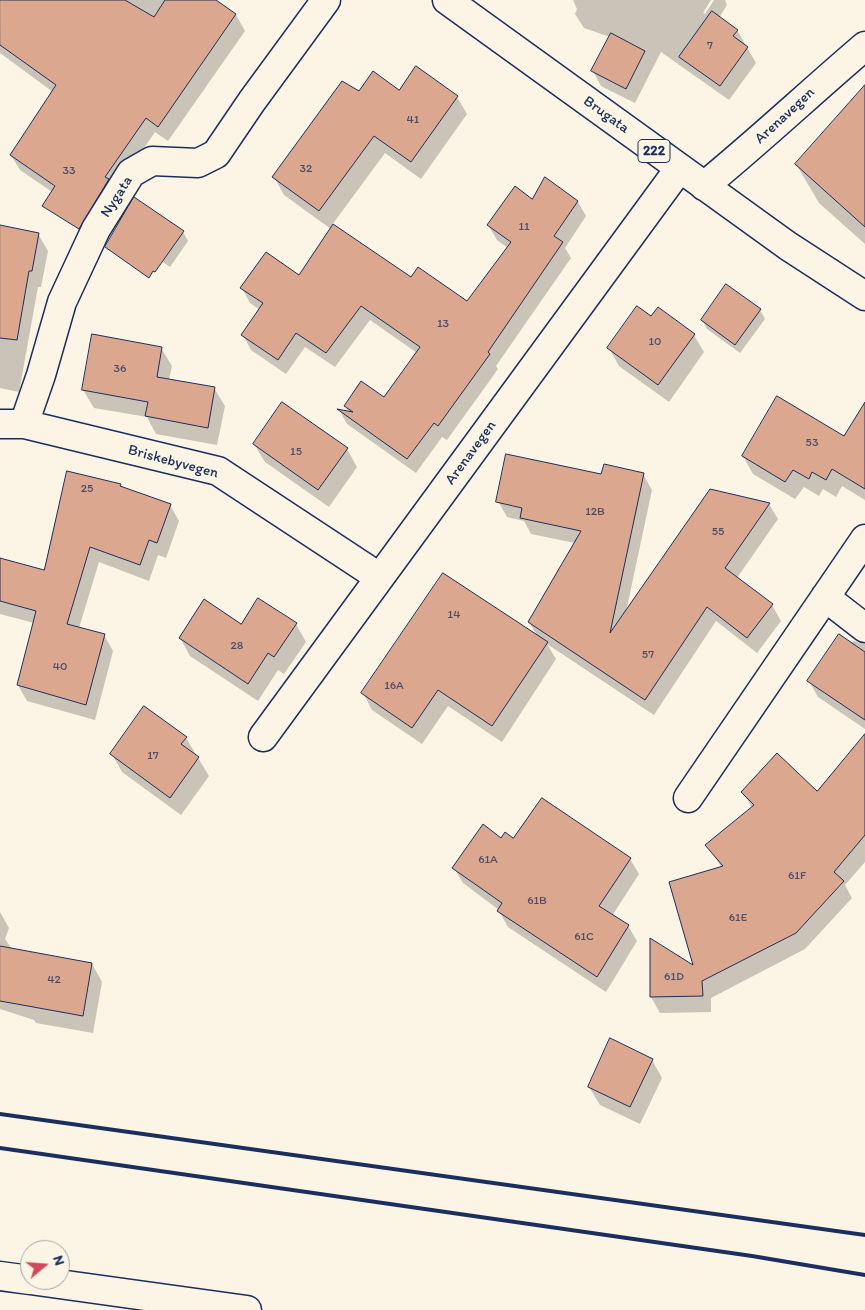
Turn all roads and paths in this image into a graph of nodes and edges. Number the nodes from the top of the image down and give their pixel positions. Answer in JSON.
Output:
{"nodes":[{"id":1,"x":326,"y":0,"type":"edge"},
{"id":2,"x":447,"y":0,"type":"edge"},
{"id":3,"x":865,"y":46,"type":"edge"},
{"id":4,"x":679,"y":169,"type":"junction"},
{"id":5,"x":704,"y":186,"type":"junction"},
{"id":6,"x":865,"y":296,"type":"edge"},
{"id":7,"x":12,"y":424,"type":"edge"},
{"id":8,"x":865,"y":539,"type":"edge"},
{"id":9,"x":379,"y":577,"type":"junction"},
{"id":10,"x":825,"y":597,"type":"junction"},
{"id":11,"x":865,"y":628,"type":"edge"},
{"id":12,"x":263,"y":737,"type":"dead end"},
{"id":13,"x":688,"y":798,"type":"dead end"},
{"id":14,"x":0,"y":1276,"type":"edge"},
{"id":15,"x":20,"y":1279,"type":"edge"},
{"id":16,"x":70,"y":1287,"type":"edge"},
{"id":17,"x":174,"y":1305,"type":"edge"},
{"id":18,"x":248,"y":1310,"type":"edge"}],
"edges":[{"from":1,"to":7,"type":"street","name":"Nygata"},
{"from":2,"to":4,"type":"street","name":"Brugata","number":"222"},
{"from":3,"to":5,"type":"street","name":"Arenavegen"},
{"from":4,"to":5,"type":"street","name":"Brugata","number":"222"},
{"from":4,"to":9,"type":"street","name":"Arenavegen"},
{"from":5,"to":6,"type":"street","name":"Brugata","number":"222"},
{"from":7,"to":9,"type":"street","name":"Briskebyvegen"},
{"from":8,"to":10,"type":"street"},
{"from":9,"to":12,"type":"street","name":"Arenavegen"},
{"from":10,"to":11,"type":"street"},
{"from":10,"to":13,"type":"street"},
{"from":14,"to":15,"type":"street"},
{"from":16,"to":17,"type":"street"},
{"from":17,"to":18,"type":"street"}]}
